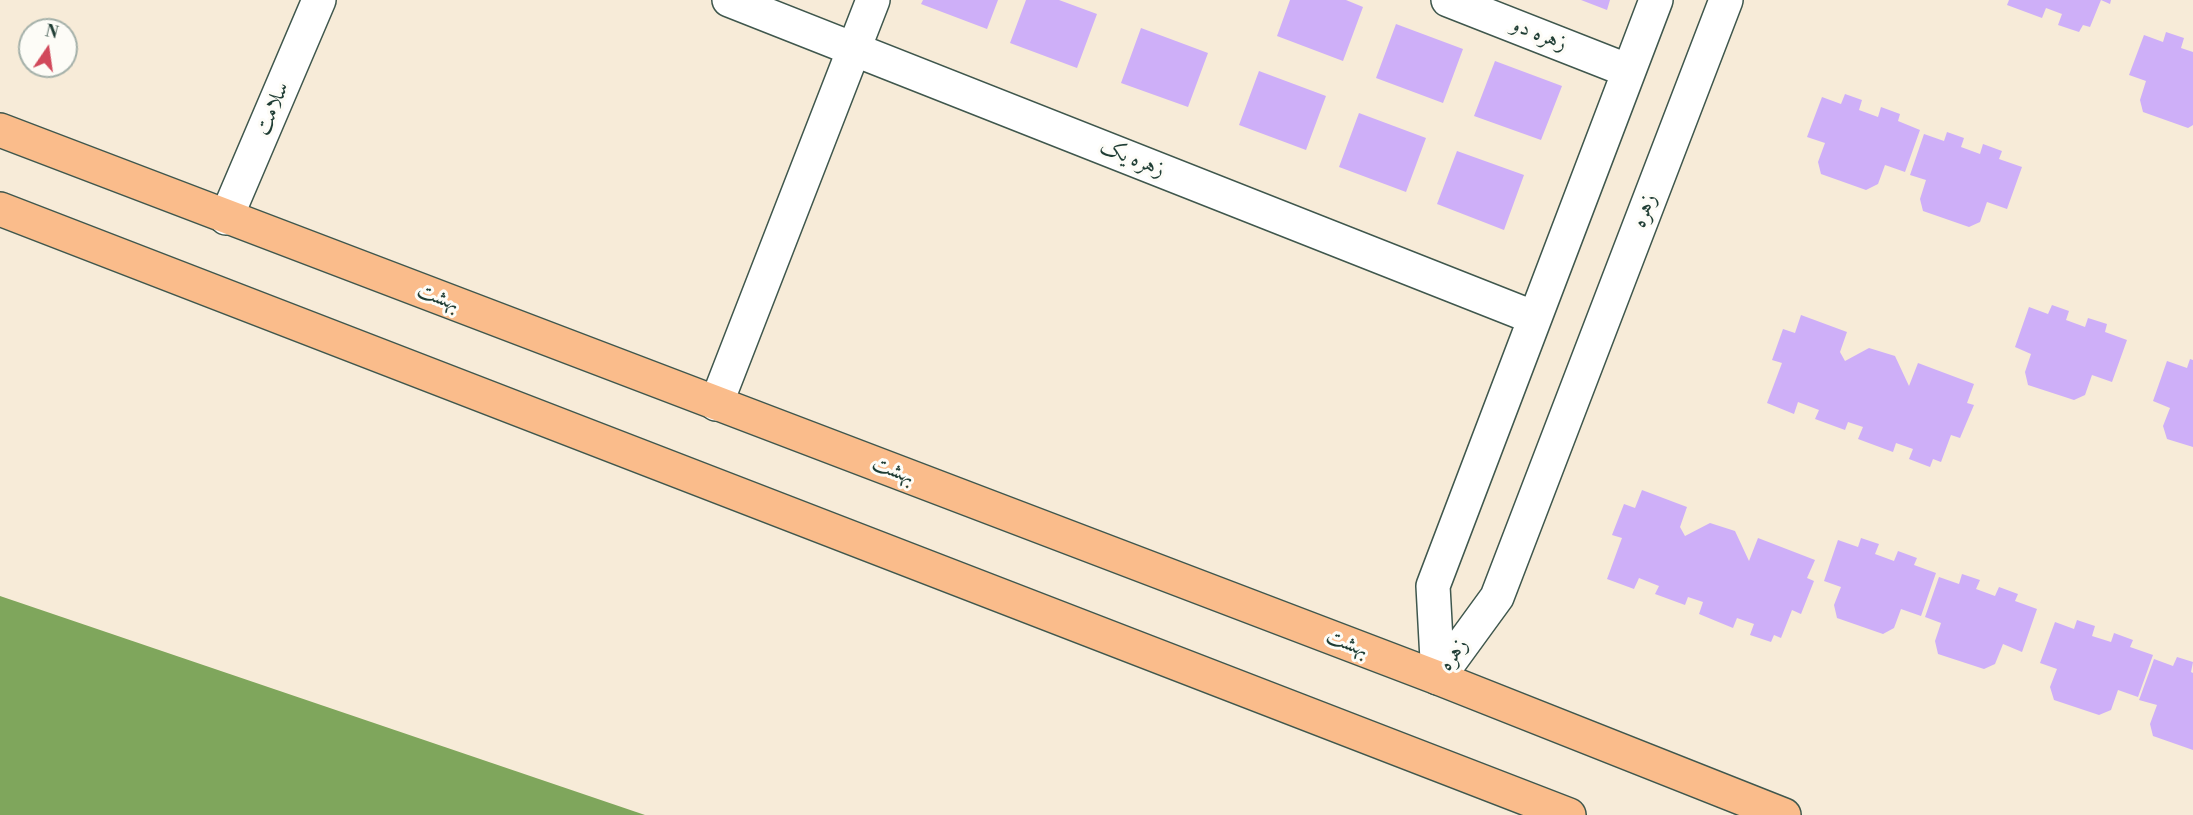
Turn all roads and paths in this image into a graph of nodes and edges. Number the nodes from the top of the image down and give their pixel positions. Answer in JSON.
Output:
{"nodes":[{"id":1,"x":319,"y":0,"type":"edge"},
{"id":2,"x":729,"y":0,"type":"edge"},
{"id":3,"x":873,"y":0,"type":"edge"},
{"id":4,"x":1448,"y":0,"type":"edge"},
{"id":5,"x":1656,"y":0,"type":"edge"},
{"id":6,"x":1726,"y":0,"type":"edge"},
{"id":7,"x":855,"y":50,"type":"junction"},
{"id":8,"x":1629,"y":71,"type":"junction"},
{"id":9,"x":0,"y":130,"type":"edge"},
{"id":10,"x":0,"y":209,"type":"edge"},
{"id":11,"x":226,"y":218,"type":"junction"},
{"id":12,"x":1535,"y":318,"type":"junction"},
{"id":13,"x":716,"y":404,"type":"junction"},
{"id":14,"x":1438,"y":678,"type":"junction"},
{"id":15,"x":1569,"y":815,"type":"edge"},
{"id":16,"x":1784,"y":815,"type":"edge"}],
"edges":[{"from":1,"to":11,"type":"street","name":"سلامت"},
{"from":2,"to":7,"type":"street","name":"زهره یک"},
{"from":3,"to":7,"type":"street"},
{"from":4,"to":8,"type":"street","name":"زهره دو"},
{"from":5,"to":8,"type":"street","name":"زهره"},
{"from":6,"to":14,"type":"street","name":"زهره"},
{"from":7,"to":12,"type":"street","name":"زهره یک"},
{"from":7,"to":13,"type":"street"},
{"from":8,"to":12,"type":"street","name":"زهره"},
{"from":9,"to":11,"type":"main road","name":"بهشت"},
{"from":10,"to":15,"type":"main road"},
{"from":11,"to":13,"type":"main road","name":"بهشت"},
{"from":12,"to":14,"type":"street","name":"زهره"},
{"from":13,"to":14,"type":"main road","name":"بهشت"},
{"from":14,"to":16,"type":"main road","name":"بهشت"}]}
